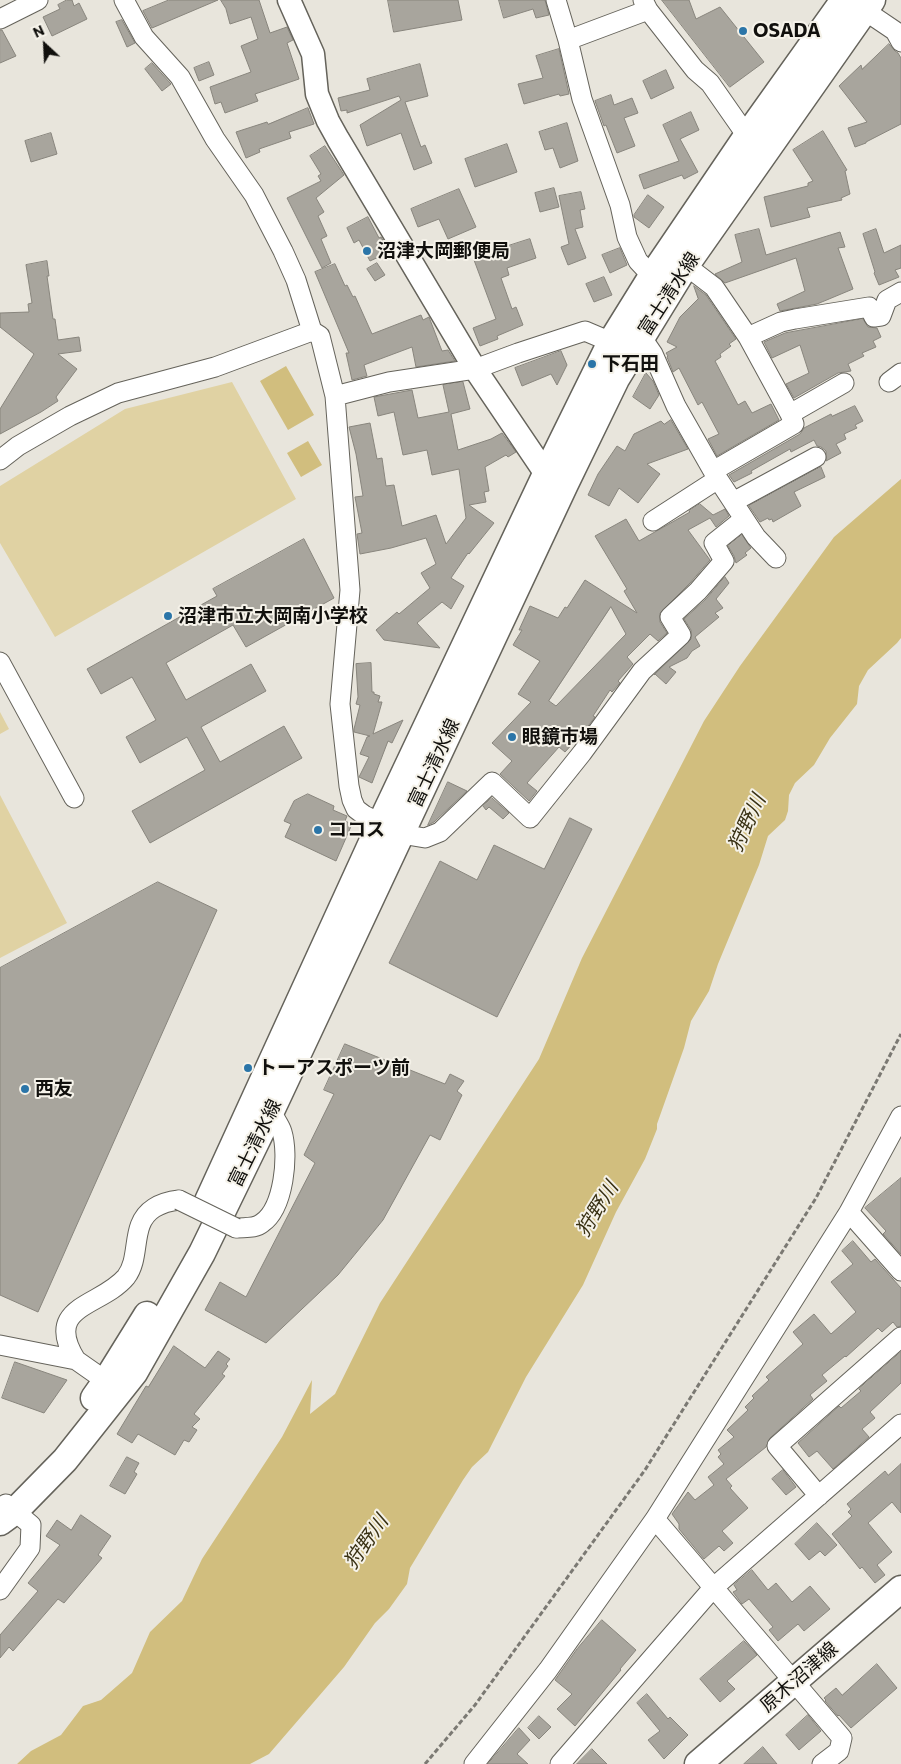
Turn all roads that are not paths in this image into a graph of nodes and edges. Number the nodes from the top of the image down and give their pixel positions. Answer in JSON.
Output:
{"nodes":[{"id":1,"x":38,"y":0,"type":"edge"},
{"id":2,"x":124,"y":0,"type":"edge"},
{"id":3,"x":289,"y":0,"type":"edge"},
{"id":4,"x":556,"y":0,"type":"edge"},
{"id":5,"x":858,"y":3,"type":"edge"},
{"id":6,"x":646,"y":5,"type":"edge"},
{"id":7,"x":0,"y":19,"type":"edge"},
{"id":8,"x":568,"y":40,"type":"junction"},
{"id":9,"x":901,"y":42,"type":"edge"},
{"id":10,"x":747,"y":136,"type":"junction"},
{"id":11,"x":677,"y":259,"type":"junction"},
{"id":12,"x":652,"y":276,"type":"junction"},
{"id":13,"x":901,"y":292,"type":"edge"},
{"id":14,"x":634,"y":326,"type":"junction"},
{"id":15,"x":312,"y":331,"type":"junction"},
{"id":16,"x":748,"y":337,"type":"junction"},
{"id":17,"x":611,"y":342,"type":"junction"},
{"id":18,"x":475,"y":369,"type":"junction"},
{"id":19,"x":844,"y":383,"type":"dead end"},
{"id":20,"x":335,"y":396,"type":"junction"},
{"id":21,"x":790,"y":414,"type":"junction"},
{"id":22,"x":816,"y":457,"type":"dead end"},
{"id":23,"x":0,"y":460,"type":"edge"},
{"id":24,"x":715,"y":475,"type":"junction"},
{"id":25,"x":555,"y":479,"type":"junction"},
{"id":26,"x":733,"y":502,"type":"junction"},
{"id":27,"x":744,"y":519,"type":"junction"},
{"id":28,"x":653,"y":521,"type":"dead end"},
{"id":29,"x":776,"y":558,"type":"dead end"},
{"id":30,"x":0,"y":662,"type":"edge"},
{"id":31,"x":74,"y":798,"type":"dead end"},
{"id":32,"x":390,"y":830,"type":"junction"},
{"id":33,"x":271,"y":1111,"type":"junction"},
{"id":34,"x":901,"y":1116,"type":"edge"},
{"id":35,"x":849,"y":1212,"type":"junction"},
{"id":36,"x":900,"y":1268,"type":"edge"},
{"id":37,"x":901,"y":1337,"type":"edge"},
{"id":38,"x":0,"y":1345,"type":"edge"},
{"id":39,"x":76,"y":1360,"type":"junction"},
{"id":40,"x":106,"y":1381,"type":"junction"},
{"id":41,"x":901,"y":1424,"type":"edge"},
{"id":42,"x":819,"y":1496,"type":"junction"},
{"id":43,"x":5,"y":1511,"type":"edge"},
{"id":44,"x":655,"y":1519,"type":"junction"},
{"id":45,"x":713,"y":1588,"type":"junction"},
{"id":46,"x":901,"y":1589,"type":"edge"},
{"id":47,"x":0,"y":1590,"type":"edge"},
{"id":48,"x":901,"y":1609,"type":"edge"},
{"id":49,"x":800,"y":1688,"type":"junction"},
{"id":50,"x":474,"y":1764,"type":"edge"},
{"id":51,"x":560,"y":1764,"type":"edge"},
{"id":52,"x":698,"y":1764,"type":"edge"},
{"id":53,"x":723,"y":1764,"type":"edge"},
{"id":54,"x":822,"y":1764,"type":"edge"}],
"edges":[{"from":1,"to":7,"type":"street"},
{"from":2,"to":15,"type":"street"},
{"from":3,"to":18,"type":"street"},
{"from":4,"to":8,"type":"street"},
{"from":5,"to":9,"type":"street"},
{"from":5,"to":10,"type":"main road","name":"富士清水線"},
{"from":5,"to":11,"type":"main road","name":"富士清水線"},
{"from":6,"to":8,"type":"street"},
{"from":6,"to":10,"type":"street"},
{"from":8,"to":12,"type":"street"},
{"from":10,"to":11,"type":"main road","name":"富士清水線"},
{"from":11,"to":12,"type":"main road","name":"富士清水線"},
{"from":11,"to":14,"type":"main road","name":"富士清水線"},
{"from":11,"to":16,"type":"street"},
{"from":12,"to":14,"type":"main road","name":"富士清水線"},
{"from":13,"to":16,"type":"street"},
{"from":14,"to":17,"type":"main road","name":"富士清水線"},
{"from":14,"to":24,"type":"street"},
{"from":14,"to":25,"type":"main road","name":"富士清水線"},
{"from":15,"to":20,"type":"street"},
{"from":15,"to":23,"type":"street"},
{"from":16,"to":21,"type":"street"},
{"from":17,"to":18,"type":"street"},
{"from":17,"to":25,"type":"main road","name":"富士清水線"},
{"from":18,"to":20,"type":"street"},
{"from":18,"to":25,"type":"street"},
{"from":19,"to":21,"type":"street"},
{"from":20,"to":32,"type":"street"},
{"from":21,"to":24,"type":"street"},
{"from":22,"to":26,"type":"street"},
{"from":24,"to":26,"type":"street"},
{"from":24,"to":28,"type":"street"},
{"from":25,"to":32,"type":"main road","name":"富士清水線"},
{"from":26,"to":27,"type":"street"},
{"from":27,"to":29,"type":"street"},
{"from":27,"to":32,"type":"street"},
{"from":30,"to":31,"type":"street"},
{"from":32,"to":33,"type":"main road","name":"富士清水線"},
{"from":32,"to":40,"type":"main road","name":"富士清水線"},
{"from":33,"to":39,"type":"street","bridge":true},
{"from":33,"to":43,"type":"main road","name":"富士清水線"},
{"from":34,"to":35,"type":"street"},
{"from":35,"to":36,"type":"street"},
{"from":35,"to":44,"type":"street"},
{"from":37,"to":42,"type":"street"},
{"from":38,"to":39,"type":"street"},
{"from":39,"to":40,"type":"street"},
{"from":40,"to":43,"type":"main road","name":"富士清水線"},
{"from":41,"to":42,"type":"street"},
{"from":42,"to":45,"type":"street"},
{"from":43,"to":47,"type":"street"},
{"from":44,"to":45,"type":"street"},
{"from":44,"to":50,"type":"street"},
{"from":45,"to":49,"type":"street"},
{"from":45,"to":51,"type":"street"},
{"from":46,"to":49,"type":"main road","name":"原木沼津線"},
{"from":48,"to":49,"type":"main road","name":"原木沼津線"},
{"from":49,"to":52,"type":"main road","name":"原木沼津線"},
{"from":49,"to":53,"type":"main road","name":"原木沼津線"},
{"from":49,"to":54,"type":"street"}]}
